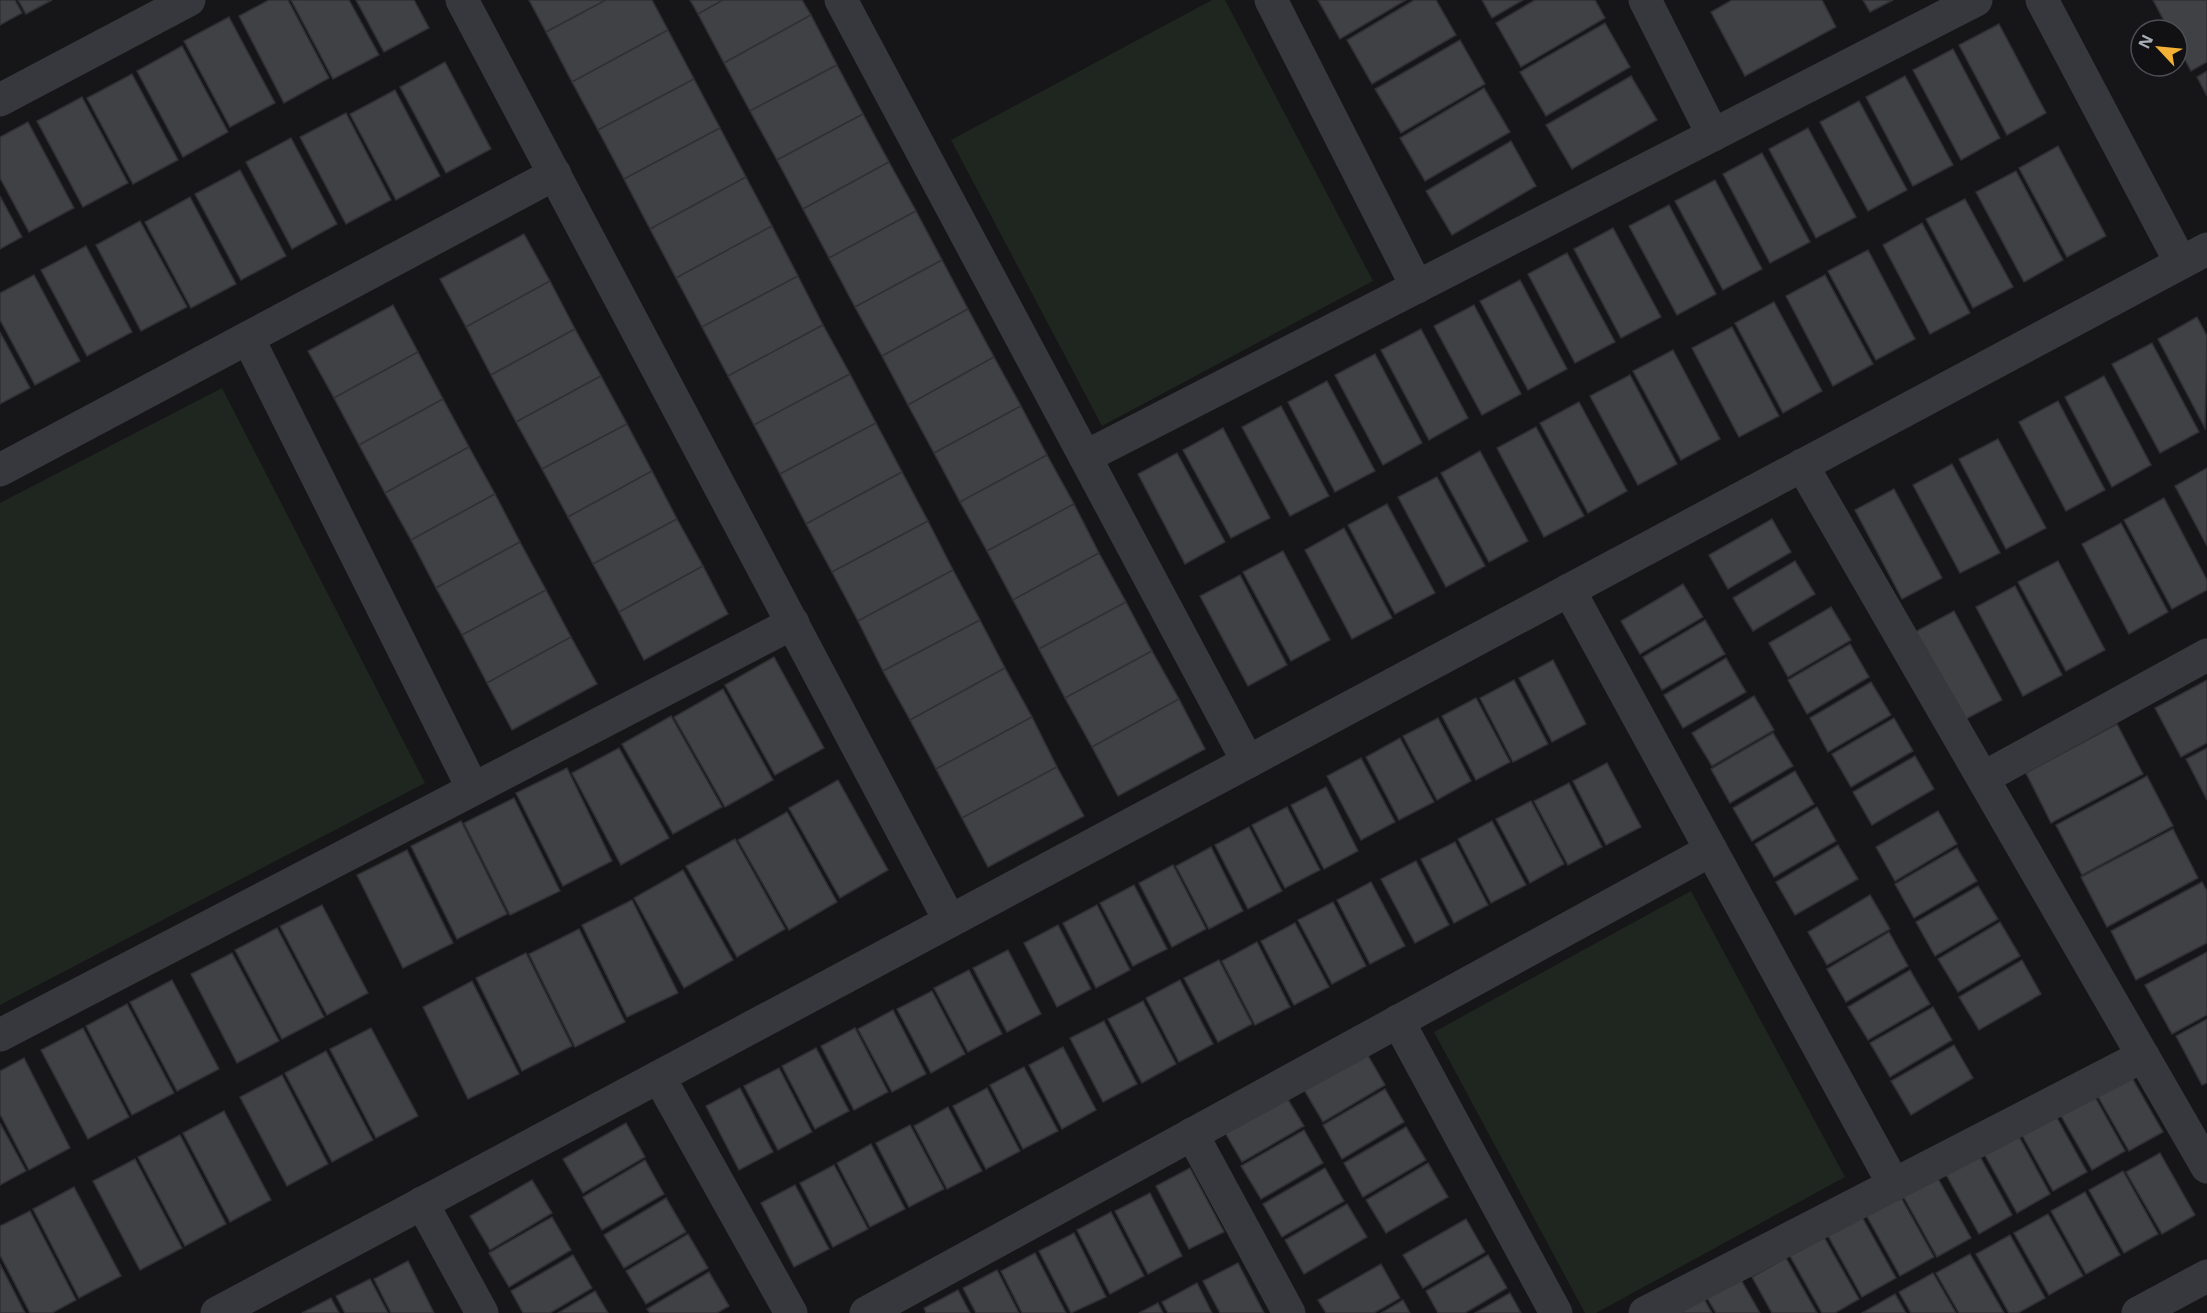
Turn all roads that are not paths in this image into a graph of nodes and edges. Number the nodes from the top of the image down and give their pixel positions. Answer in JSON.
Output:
{"nodes":[{"id":1,"x":189,"y":0,"type":"edge"},
{"id":2,"x":462,"y":0,"type":"edge"},
{"id":3,"x":841,"y":0,"type":"edge"},
{"id":4,"x":1271,"y":0,"type":"edge"},
{"id":5,"x":1645,"y":0,"type":"edge"},
{"id":6,"x":1976,"y":0,"type":"edge"},
{"id":7,"x":2042,"y":0,"type":"edge"},
{"id":8,"x":0,"y":100,"type":"edge"},
{"id":9,"x":1713,"y":135,"type":"junction"},
{"id":10,"x":555,"y":174,"type":"junction"},
{"id":11,"x":2194,"y":256,"type":"edge"},
{"id":12,"x":1417,"y":287,"type":"junction"},
{"id":13,"x":248,"y":338,"type":"junction"},
{"id":14,"x":1085,"y":457,"type":"junction"},
{"id":15,"x":1802,"y":465,"type":"junction"},
{"id":16,"x":0,"y":470,"type":"edge"},
{"id":17,"x":1569,"y":590,"type":"junction"},
{"id":18,"x":793,"y":623,"type":"junction"},
{"id":19,"x":2207,"y":655,"type":"edge"},
{"id":20,"x":1248,"y":762,"type":"junction"},
{"id":21,"x":1983,"y":778,"type":"junction"},
{"id":22,"x":473,"y":789,"type":"junction"},
{"id":23,"x":1711,"y":850,"type":"junction"},
{"id":24,"x":950,"y":921,"type":"junction"},
{"id":25,"x":1398,"y":1021,"type":"junction"},
{"id":26,"x":0,"y":1035,"type":"edge"},
{"id":27,"x":2143,"y":1056,"type":"junction"},
{"id":28,"x":659,"y":1077,"type":"junction"},
{"id":29,"x":1192,"y":1134,"type":"junction"},
{"id":30,"x":2207,"y":1167,"type":"edge"},
{"id":31,"x":1894,"y":1185,"type":"junction"},
{"id":32,"x":422,"y":1203,"type":"junction"},
{"id":33,"x":2207,"y":1276,"type":"edge"},
{"id":34,"x":217,"y":1313,"type":"edge"},
{"id":35,"x":482,"y":1313,"type":"edge"},
{"id":36,"x":791,"y":1313,"type":"edge"},
{"id":37,"x":866,"y":1313,"type":"edge"},
{"id":38,"x":1289,"y":1313,"type":"edge"},
{"id":39,"x":1556,"y":1313,"type":"edge"},
{"id":40,"x":1646,"y":1313,"type":"edge"},
{"id":41,"x":2138,"y":1313,"type":"edge"}],
"edges":[{"from":1,"to":8,"type":"street"},
{"from":2,"to":10,"type":"street"},
{"from":3,"to":14,"type":"street"},
{"from":4,"to":12,"type":"street"},
{"from":5,"to":9,"type":"street"},
{"from":6,"to":9,"type":"street"},
{"from":7,"to":11,"type":"street"},
{"from":9,"to":12,"type":"street"},
{"from":10,"to":13,"type":"street"},
{"from":10,"to":18,"type":"street"},
{"from":11,"to":15,"type":"street"},
{"from":12,"to":14,"type":"street"},
{"from":13,"to":16,"type":"street"},
{"from":13,"to":22,"type":"street"},
{"from":14,"to":20,"type":"street"},
{"from":15,"to":17,"type":"street"},
{"from":15,"to":21,"type":"street"},
{"from":17,"to":20,"type":"street"},
{"from":17,"to":23,"type":"street"},
{"from":18,"to":22,"type":"street"},
{"from":18,"to":24,"type":"street"},
{"from":19,"to":21,"type":"street"},
{"from":20,"to":24,"type":"street"},
{"from":21,"to":27,"type":"street"},
{"from":22,"to":26,"type":"street"},
{"from":23,"to":25,"type":"street"},
{"from":23,"to":31,"type":"street"},
{"from":24,"to":28,"type":"street"},
{"from":25,"to":29,"type":"street"},
{"from":25,"to":39,"type":"street"},
{"from":27,"to":30,"type":"street"},
{"from":27,"to":31,"type":"street"},
{"from":28,"to":32,"type":"street"},
{"from":28,"to":36,"type":"street"},
{"from":29,"to":37,"type":"street"},
{"from":29,"to":38,"type":"street"},
{"from":31,"to":40,"type":"street"},
{"from":32,"to":34,"type":"street"},
{"from":32,"to":35,"type":"street"},
{"from":33,"to":41,"type":"street"}]}
